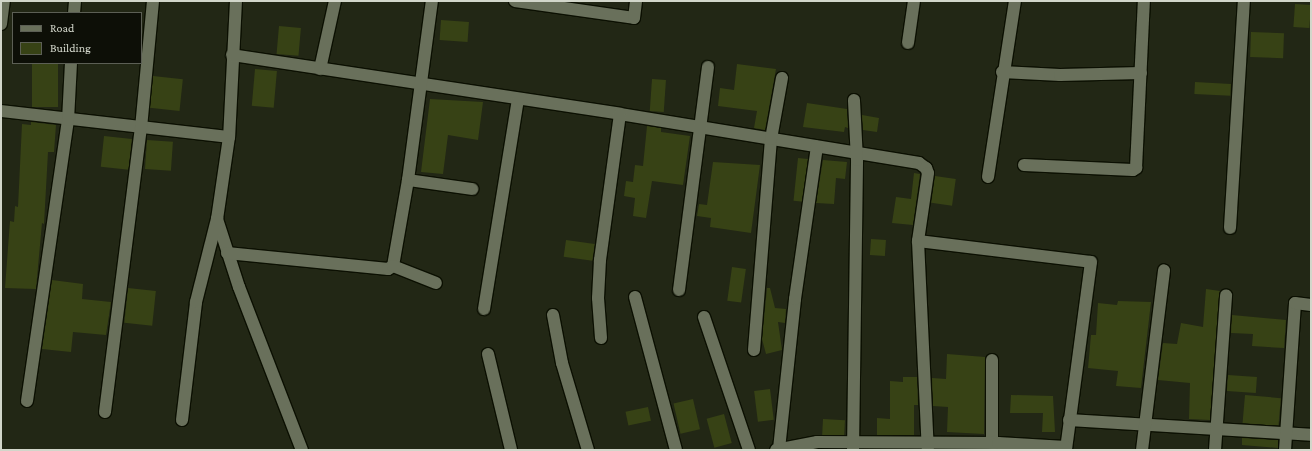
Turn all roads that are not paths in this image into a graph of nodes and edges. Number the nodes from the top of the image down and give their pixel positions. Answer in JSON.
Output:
{"nodes":[{"id":1,"x":4,"y":1,"type":"edge"},
{"id":2,"x":75,"y":1,"type":"edge"},
{"id":3,"x":153,"y":1,"type":"edge"},
{"id":4,"x":236,"y":1,"type":"edge"},
{"id":5,"x":335,"y":1,"type":"edge"},
{"id":6,"x":432,"y":1,"type":"edge"},
{"id":7,"x":515,"y":1,"type":"edge"},
{"id":8,"x":636,"y":1,"type":"edge"},
{"id":9,"x":914,"y":1,"type":"edge"},
{"id":10,"x":1015,"y":1,"type":"edge"},
{"id":11,"x":1144,"y":1,"type":"edge"},
{"id":12,"x":1244,"y":1,"type":"edge"},
{"id":13,"x":74,"y":12,"type":"edge"},
{"id":14,"x":1,"y":24,"type":"edge"},
{"id":15,"x":908,"y":42,"type":"dead end"},
{"id":16,"x":232,"y":55,"type":"junction"},
{"id":17,"x":71,"y":64,"type":"edge"},
{"id":18,"x":708,"y":67,"type":"dead end"},
{"id":19,"x":320,"y":69,"type":"junction"},
{"id":20,"x":1002,"y":72,"type":"junction"},
{"id":21,"x":1141,"y":73,"type":"junction"},
{"id":22,"x":782,"y":78,"type":"dead end"},
{"id":23,"x":420,"y":83,"type":"junction"},
{"id":24,"x":518,"y":100,"type":"junction"},
{"id":25,"x":854,"y":100,"type":"dead end"},
{"id":26,"x":1,"y":111,"type":"edge"},
{"id":27,"x":620,"y":114,"type":"junction"},
{"id":28,"x":68,"y":120,"type":"junction"},
{"id":29,"x":698,"y":127,"type":"junction"},
{"id":30,"x":141,"y":128,"type":"junction"},
{"id":31,"x":229,"y":137,"type":"junction"},
{"id":32,"x":771,"y":139,"type":"junction"},
{"id":33,"x":817,"y":147,"type":"junction"},
{"id":34,"x":857,"y":154,"type":"junction"},
{"id":35,"x":1024,"y":165,"type":"dead end"},
{"id":36,"x":988,"y":177,"type":"dead end"},
{"id":37,"x":408,"y":180,"type":"junction"},
{"id":38,"x":472,"y":189,"type":"dead end"},
{"id":39,"x":217,"y":219,"type":"junction"},
{"id":40,"x":1230,"y":228,"type":"dead end"},
{"id":41,"x":918,"y":241,"type":"junction"},
{"id":42,"x":227,"y":252,"type":"junction"},
{"id":43,"x":393,"y":266,"type":"junction"},
{"id":44,"x":1164,"y":270,"type":"dead end"},
{"id":45,"x":436,"y":283,"type":"dead end"},
{"id":46,"x":679,"y":290,"type":"dead end"},
{"id":47,"x":1226,"y":296,"type":"dead end"},
{"id":48,"x":635,"y":298,"type":"dead end"},
{"id":49,"x":1311,"y":305,"type":"edge"},
{"id":50,"x":484,"y":309,"type":"dead end"},
{"id":51,"x":553,"y":315,"type":"dead end"},
{"id":52,"x":704,"y":318,"type":"dead end"},
{"id":53,"x":600,"y":338,"type":"dead end"},
{"id":54,"x":754,"y":350,"type":"dead end"},
{"id":55,"x":488,"y":354,"type":"dead end"},
{"id":56,"x":992,"y":360,"type":"dead end"},
{"id":57,"x":26,"y":401,"type":"dead end"},
{"id":58,"x":105,"y":412,"type":"dead end"},
{"id":59,"x":182,"y":420,"type":"dead end"},
{"id":60,"x":1069,"y":420,"type":"junction"},
{"id":61,"x":1146,"y":425,"type":"junction"},
{"id":62,"x":1217,"y":428,"type":"junction"},
{"id":63,"x":1287,"y":434,"type":"junction"},
{"id":64,"x":1311,"y":435,"type":"edge"},
{"id":65,"x":996,"y":445,"type":"edge"},
{"id":66,"x":852,"y":447,"type":"edge"},
{"id":67,"x":928,"y":447,"type":"edge"},
{"id":68,"x":1066,"y":448,"type":"edge"},
{"id":69,"x":302,"y":450,"type":"edge"},
{"id":70,"x":511,"y":450,"type":"edge"},
{"id":71,"x":588,"y":450,"type":"edge"},
{"id":72,"x":676,"y":450,"type":"edge"},
{"id":73,"x":748,"y":450,"type":"edge"},
{"id":74,"x":777,"y":450,"type":"edge"},
{"id":75,"x":1142,"y":450,"type":"edge"},
{"id":76,"x":1215,"y":450,"type":"edge"},
{"id":77,"x":1286,"y":450,"type":"edge"}],
"edges":[{"from":1,"to":14,"type":"street"},
{"from":2,"to":13,"type":"street"},
{"from":3,"to":30,"type":"street"},
{"from":4,"to":16,"type":"street"},
{"from":5,"to":19,"type":"street"},
{"from":6,"to":23,"type":"street"},
{"from":7,"to":8,"type":"street"},
{"from":9,"to":15,"type":"street"},
{"from":10,"to":20,"type":"street"},
{"from":11,"to":21,"type":"street"},
{"from":12,"to":40,"type":"street"},
{"from":16,"to":19,"type":"street"},
{"from":16,"to":31,"type":"street"},
{"from":17,"to":28,"type":"street"},
{"from":18,"to":29,"type":"street"},
{"from":19,"to":23,"type":"street"},
{"from":20,"to":21,"type":"street"},
{"from":20,"to":36,"type":"street"},
{"from":21,"to":35,"type":"street"},
{"from":22,"to":32,"type":"street"},
{"from":23,"to":24,"type":"street"},
{"from":23,"to":37,"type":"street"},
{"from":24,"to":27,"type":"street"},
{"from":24,"to":50,"type":"street"},
{"from":25,"to":34,"type":"street"},
{"from":26,"to":28,"type":"street"},
{"from":27,"to":29,"type":"street"},
{"from":27,"to":53,"type":"street"},
{"from":28,"to":30,"type":"street"},
{"from":28,"to":57,"type":"street"},
{"from":29,"to":32,"type":"street"},
{"from":29,"to":46,"type":"street"},
{"from":30,"to":31,"type":"street"},
{"from":30,"to":58,"type":"street"},
{"from":31,"to":39,"type":"street"},
{"from":32,"to":33,"type":"street"},
{"from":32,"to":54,"type":"street"},
{"from":33,"to":34,"type":"street"},
{"from":33,"to":74,"type":"street"},
{"from":34,"to":41,"type":"street"},
{"from":34,"to":66,"type":"street"},
{"from":37,"to":38,"type":"street"},
{"from":37,"to":43,"type":"street"},
{"from":39,"to":42,"type":"street"},
{"from":39,"to":59,"type":"street"},
{"from":41,"to":60,"type":"street"},
{"from":41,"to":67,"type":"street"},
{"from":42,"to":43,"type":"street"},
{"from":42,"to":69,"type":"street"},
{"from":43,"to":45,"type":"street"},
{"from":44,"to":61,"type":"street"},
{"from":47,"to":62,"type":"street"},
{"from":48,"to":72,"type":"street"},
{"from":49,"to":63,"type":"street"},
{"from":51,"to":71,"type":"street"},
{"from":52,"to":73,"type":"street"},
{"from":55,"to":70,"type":"street"},
{"from":56,"to":65,"type":"street"},
{"from":60,"to":61,"type":"street"},
{"from":60,"to":68,"type":"street"},
{"from":61,"to":62,"type":"street"},
{"from":61,"to":75,"type":"street"},
{"from":62,"to":63,"type":"street"},
{"from":62,"to":76,"type":"street"},
{"from":63,"to":64,"type":"street"},
{"from":63,"to":77,"type":"street"},
{"from":65,"to":67,"type":"street"},
{"from":65,"to":68,"type":"street"},
{"from":66,"to":67,"type":"street"},
{"from":66,"to":74,"type":"street"}]}
